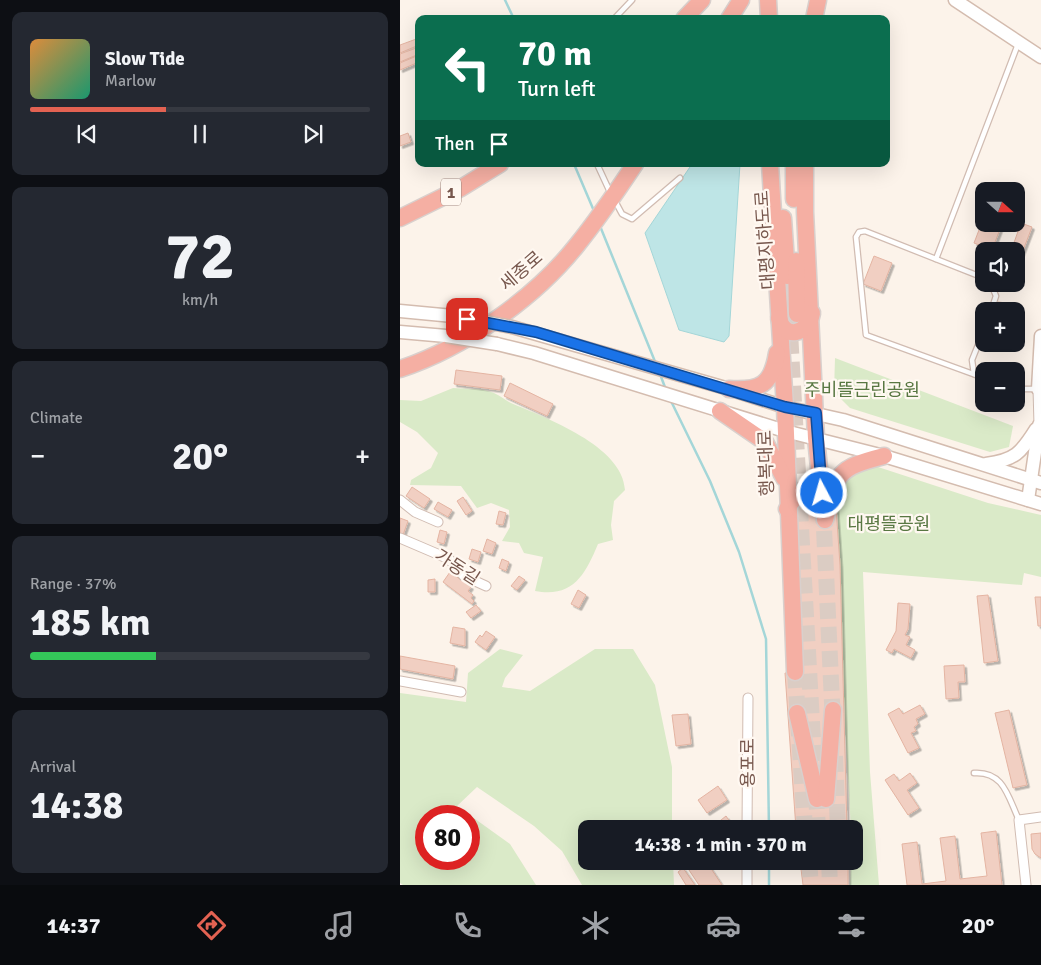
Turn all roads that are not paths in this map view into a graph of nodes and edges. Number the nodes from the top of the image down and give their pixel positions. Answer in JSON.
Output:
{"nodes":[{"id":1,"x":632,"y":0,"type":"edge"},
{"id":2,"x":702,"y":0,"type":"edge"},
{"id":3,"x":741,"y":0,"type":"edge"},
{"id":4,"x":768,"y":0,"type":"edge"},
{"id":5,"x":955,"y":0,"type":"edge"},
{"id":6,"x":618,"y":15,"type":"edge"},
{"id":7,"x":688,"y":15,"type":"edge"},
{"id":8,"x":732,"y":15,"type":"edge"},
{"id":9,"x":769,"y":15,"type":"edge"},
{"id":10,"x":1019,"y":43,"type":"junction"},
{"id":11,"x":1039,"y":52,"type":"edge"},
{"id":12,"x":492,"y":167,"type":"edge"},
{"id":13,"x":494,"y":167,"type":"edge"},
{"id":14,"x":598,"y":167,"type":"edge"},
{"id":15,"x":633,"y":167,"type":"edge"},
{"id":16,"x":770,"y":167,"type":"edge"},
{"id":17,"x":779,"y":167,"type":"edge"},
{"id":18,"x":794,"y":167,"type":"edge"},
{"id":19,"x":805,"y":167,"type":"edge"},
{"id":20,"x":680,"y":178,"type":"dead end"},
{"id":21,"x":612,"y":196,"type":"junction"},
{"id":22,"x":400,"y":206,"type":"edge"},
{"id":23,"x":400,"y":218,"type":"edge"},
{"id":24,"x":936,"y":259,"type":"junction"},
{"id":25,"x":975,"y":274,"type":"edge"},
{"id":26,"x":400,"y":311,"type":"edge"},
{"id":27,"x":791,"y":318,"type":"junction"},
{"id":28,"x":400,"y":332,"type":"edge"},
{"id":29,"x":1041,"y":336,"type":"edge"},
{"id":30,"x":975,"y":352,"type":"edge"},
{"id":31,"x":400,"y":369,"type":"edge"},
{"id":32,"x":974,"y":374,"type":"joint"},
{"id":33,"x":729,"y":388,"type":"junction"},
{"id":34,"x":1025,"y":388,"type":"edge"},
{"id":35,"x":1040,"y":389,"type":"edge"},
{"id":36,"x":785,"y":407,"type":"junction"},
{"id":37,"x":720,"y":411,"type":"junction"},
{"id":38,"x":816,"y":413,"type":"junction"},
{"id":39,"x":1039,"y":425,"type":"junction"},
{"id":40,"x":785,"y":431,"type":"junction"},
{"id":41,"x":816,"y":438,"type":"junction"},
{"id":42,"x":884,"y":456,"type":"junction"},
{"id":43,"x":1038,"y":457,"type":"edge"},
{"id":44,"x":982,"y":465,"type":"junction"},
{"id":45,"x":1036,"y":482,"type":"edge"},
{"id":46,"x":787,"y":489,"type":"junction"},
{"id":47,"x":400,"y":500,"type":"edge"},
{"id":48,"x":1028,"y":500,"type":"junction"},
{"id":49,"x":1041,"y":504,"type":"edge"},
{"id":50,"x":787,"y":509,"type":"junction"},
{"id":51,"x":824,"y":513,"type":"junction"},
{"id":52,"x":438,"y":522,"type":"dead end"},
{"id":53,"x":400,"y":538,"type":"edge"},
{"id":54,"x":486,"y":586,"type":"dead end"},
{"id":55,"x":795,"y":672,"type":"tunnel mouth"},
{"id":56,"x":400,"y":681,"type":"edge"},
{"id":57,"x":461,"y":692,"type":"dead end"},
{"id":58,"x":748,"y":698,"type":"dead end"},
{"id":59,"x":833,"y":710,"type":"tunnel mouth"},
{"id":60,"x":797,"y":712,"type":"dead end"},
{"id":61,"x":974,"y":773,"type":"dead end"},
{"id":62,"x":1041,"y":817,"type":"edge"},
{"id":63,"x":747,"y":820,"type":"edge"},
{"id":64,"x":1018,"y":820,"type":"junction"},
{"id":65,"x":747,"y":870,"type":"edge"},
{"id":66,"x":747,"y":885,"type":"edge"},
{"id":67,"x":1026,"y":885,"type":"edge"}],
"edges":[{"from":1,"to":6,"type":"lane"},
{"from":2,"to":7,"type":"highway"},
{"from":3,"to":8,"type":"highway"},
{"from":4,"to":9,"type":"highway"},
{"from":5,"to":10,"type":"street"},
{"from":10,"to":11,"type":"street"},
{"from":10,"to":24,"type":"lane"},
{"from":12,"to":22,"type":"highway"},
{"from":13,"to":23,"type":"highway","number":"1"},
{"from":14,"to":21,"type":"lane"},
{"from":15,"to":21,"type":"highway","name":"세종로"},
{"from":16,"to":27,"type":"highway","name":"행복대로"},
{"from":17,"to":27,"type":"highway","name":"대평지하도로"},
{"from":18,"to":27,"type":"highway","name":"대평지하도로"},
{"from":19,"to":27,"type":"highway","name":"행복대로"},
{"from":20,"to":21,"type":"lane"},
{"from":21,"to":31,"type":"highway","name":"세종로"},
{"from":24,"to":25,"type":"lane"},
{"from":24,"to":32,"type":"lane"},
{"from":26,"to":33,"type":"street","bridge":true},
{"from":27,"to":33,"type":"highway"},
{"from":27,"to":36,"type":"highway","name":"행복대로"},
{"from":27,"to":38,"type":"highway","name":"행복대로"},
{"from":28,"to":37,"type":"street","bridge":true},
{"from":29,"to":35,"type":"street"},
{"from":30,"to":32,"type":"lane"},
{"from":33,"to":36,"type":"street"},
{"from":34,"to":35,"type":"lane"},
{"from":35,"to":39,"type":"street"},
{"from":36,"to":38,"type":"street"},
{"from":36,"to":40,"type":"highway","name":"행복대로"},
{"from":37,"to":40,"type":"street"},
{"from":37,"to":46,"type":"highway"},
{"from":38,"to":41,"type":"highway","name":"행복대로"},
{"from":38,"to":44,"type":"street"},
{"from":39,"to":43,"type":"street"},
{"from":39,"to":44,"type":"street"},
{"from":40,"to":41,"type":"street"},
{"from":40,"to":46,"type":"highway","name":"행복대로"},
{"from":41,"to":42,"type":"street"},
{"from":41,"to":51,"type":"highway","name":"행복대로"},
{"from":42,"to":48,"type":"street"},
{"from":42,"to":51,"type":"highway"},
{"from":43,"to":45,"type":"street"},
{"from":44,"to":45,"type":"street"},
{"from":45,"to":48,"type":"street"},
{"from":46,"to":50,"type":"highway","name":"행복대로"},
{"from":47,"to":52,"type":"street","name":"가동길"},
{"from":48,"to":49,"type":"street"},
{"from":50,"to":51,"type":"highway"},
{"from":50,"to":55,"type":"highway","name":"행복대로"},
{"from":53,"to":54,"type":"street","name":"가동길"},
{"from":56,"to":57,"type":"street"},
{"from":58,"to":63,"type":"street","name":"용포로"},
{"from":59,"to":60,"type":"highway"},
{"from":61,"to":64,"type":"lane"},
{"from":62,"to":64,"type":"street"},
{"from":64,"to":67,"type":"street"},
{"from":65,"to":66,"type":"street"}]}
